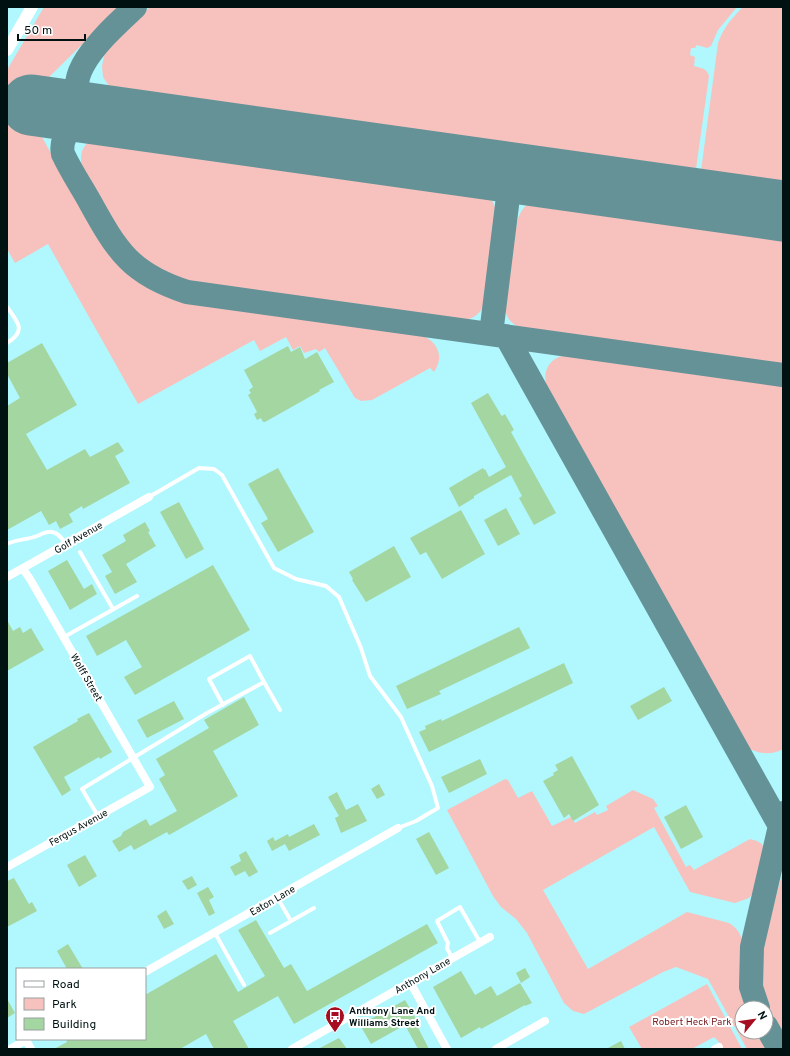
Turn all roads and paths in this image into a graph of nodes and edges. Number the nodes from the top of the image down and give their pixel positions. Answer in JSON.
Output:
{"nodes":[{"id":1,"x":32,"y":7,"type":"edge"},
{"id":2,"x":7,"y":50,"type":"edge"},
{"id":3,"x":7,"y":307,"type":"edge"},
{"id":4,"x":7,"y":343,"type":"edge"},
{"id":5,"x":148,"y":497,"type":"joint"},
{"id":6,"x":7,"y":544,"type":"edge"},
{"id":7,"x":66,"y":544,"type":"junction"},
{"id":8,"x":80,"y":552,"type":"dead end"},
{"id":9,"x":23,"y":568,"type":"junction"},
{"id":10,"x":8,"y":575,"type":"edge"},
{"id":11,"x":137,"y":596,"type":"dead end"},
{"id":12,"x":113,"y":609,"type":"junction"},
{"id":13,"x":64,"y":637,"type":"junction"},
{"id":14,"x":264,"y":682,"type":"junction"},
{"id":15,"x":223,"y":704,"type":"junction"},
{"id":16,"x":280,"y":710,"type":"dead end"},
{"id":17,"x":133,"y":759,"type":"junction"},
{"id":18,"x":150,"y":787,"type":"joint"},
{"id":19,"x":98,"y":816,"type":"junction"},
{"id":20,"x":398,"y":828,"type":"joint"},
{"id":21,"x":7,"y":867,"type":"edge"},
{"id":22,"x":277,"y":897,"type":"junction"},
{"id":23,"x":314,"y":908,"type":"dead end"},
{"id":24,"x":291,"y":921,"type":"junction"},
{"id":25,"x":214,"y":933,"type":"junction"},
{"id":26,"x":270,"y":933,"type":"dead end"},
{"id":27,"x":490,"y":937,"type":"dead end"},
{"id":28,"x":480,"y":943,"type":"junction"},
{"id":29,"x":452,"y":959,"type":"junction"},
{"id":30,"x":146,"y":971,"type":"edge"},
{"id":31,"x":410,"y":982,"type":"junction"},
{"id":32,"x":244,"y":986,"type":"dead end"},
{"id":33,"x":545,"y":1021,"type":"dead end"},
{"id":34,"x":27,"y":1040,"type":"edge"},
{"id":35,"x":10,"y":1049,"type":"edge"},
{"id":36,"x":31,"y":1049,"type":"edge"},
{"id":37,"x":292,"y":1049,"type":"edge"},
{"id":38,"x":447,"y":1049,"type":"edge"},
{"id":39,"x":496,"y":1049,"type":"edge"}],
"edges":[{"from":1,"to":2,"type":"street"},
{"from":3,"to":4,"type":"lane"},
{"from":5,"to":7,"type":"street","name":"Golf Avenue"},
{"from":5,"to":20,"type":"lane"},
{"from":6,"to":7,"type":"lane"},
{"from":7,"to":9,"type":"street","name":"Golf Avenue"},
{"from":8,"to":12,"type":"lane"},
{"from":9,"to":10,"type":"street","name":"Golf Avenue"},
{"from":9,"to":13,"type":"street","name":"Wolff Street"},
{"from":11,"to":12,"type":"lane"},
{"from":12,"to":13,"type":"lane"},
{"from":13,"to":17,"type":"street","name":"Wolff Street"},
{"from":14,"to":15,"type":"lane"},
{"from":14,"to":15,"type":"lane"},
{"from":14,"to":16,"type":"lane"},
{"from":15,"to":17,"type":"lane"},
{"from":17,"to":18,"type":"street","name":"Wolff Street"},
{"from":17,"to":19,"type":"lane"},
{"from":18,"to":19,"type":"street","name":"Fergus Avenue"},
{"from":19,"to":21,"type":"street","name":"Fergus Avenue"},
{"from":20,"to":22,"type":"street","name":"Eaton Lane"},
{"from":22,"to":24,"type":"lane"},
{"from":22,"to":25,"type":"street","name":"Eaton Lane"},
{"from":23,"to":24,"type":"lane"},
{"from":24,"to":26,"type":"lane"},
{"from":25,"to":30,"type":"street","name":"Eaton Lane"},
{"from":25,"to":32,"type":"lane"},
{"from":27,"to":28,"type":"street","name":"Anthony Lane"},
{"from":28,"to":29,"type":"street","name":"Anthony Lane"},
{"from":28,"to":29,"type":"lane"},
{"from":29,"to":31,"type":"street","name":"Anthony Lane"},
{"from":31,"to":37,"type":"street","name":"Anthony Lane"},
{"from":31,"to":38,"type":"street"},
{"from":33,"to":39,"type":"street"},
{"from":34,"to":35,"type":"street"},
{"from":34,"to":36,"type":"street"}]}
